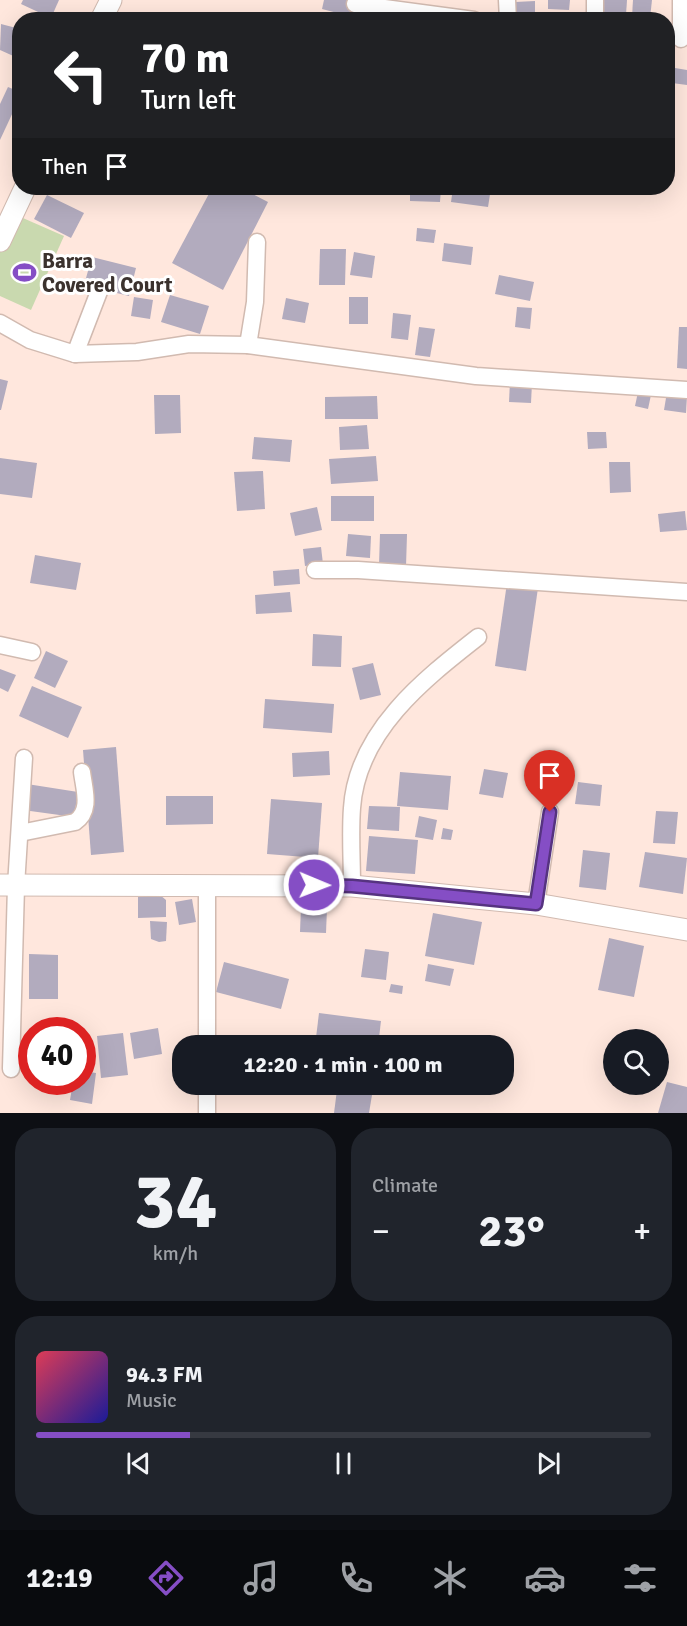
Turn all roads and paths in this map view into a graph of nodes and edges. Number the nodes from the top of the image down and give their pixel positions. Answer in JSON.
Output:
{"nodes":[{"id":1,"x":681,"y":0,"type":"edge"},
{"id":2,"x":355,"y":4,"type":"dead end"},
{"id":3,"x":394,"y":4,"type":"edge"},
{"id":4,"x":434,"y":12,"type":"edge"},
{"id":5,"x":678,"y":38,"type":"edge"},
{"id":6,"x":22,"y":195,"type":"edge"},
{"id":7,"x":0,"y":241,"type":"edge"},
{"id":8,"x":256,"y":242,"type":"dead end"},
{"id":9,"x":100,"y":289,"type":"dead end"},
{"id":10,"x":0,"y":323,"type":"edge"},
{"id":11,"x":248,"y":345,"type":"junction"},
{"id":12,"x":75,"y":354,"type":"junction"},
{"id":13,"x":687,"y":390,"type":"edge"},
{"id":14,"x":315,"y":570,"type":"dead end"},
{"id":15,"x":687,"y":592,"type":"edge"},
{"id":16,"x":478,"y":637,"type":"dead end"},
{"id":17,"x":0,"y":645,"type":"edge"},
{"id":18,"x":32,"y":652,"type":"dead end"},
{"id":19,"x":24,"y":758,"type":"dead end"},
{"id":20,"x":82,"y":772,"type":"dead end"},
{"id":21,"x":550,"y":812,"type":"dead end"},
{"id":22,"x":20,"y":833,"type":"junction"},
{"id":23,"x":207,"y":885,"type":"junction"},
{"id":24,"x":8,"y":886,"type":"edge"},
{"id":25,"x":352,"y":886,"type":"junction"},
{"id":26,"x":536,"y":904,"type":"junction"},
{"id":27,"x":687,"y":930,"type":"edge"},
{"id":28,"x":207,"y":1035,"type":"edge"},
{"id":29,"x":11,"y":1069,"type":"dead end"},
{"id":30,"x":207,"y":1095,"type":"edge"},
{"id":31,"x":207,"y":1113,"type":"edge"}],
"edges":[{"from":1,"to":5,"type":"street"},
{"from":2,"to":3,"type":"street"},
{"from":3,"to":4,"type":"street"},
{"from":6,"to":7,"type":"street"},
{"from":8,"to":11,"type":"street"},
{"from":9,"to":12,"type":"street"},
{"from":10,"to":12,"type":"street"},
{"from":11,"to":12,"type":"street"},
{"from":11,"to":13,"type":"street"},
{"from":14,"to":15,"type":"street"},
{"from":16,"to":25,"type":"street"},
{"from":17,"to":18,"type":"street"},
{"from":19,"to":22,"type":"street"},
{"from":20,"to":22,"type":"street"},
{"from":21,"to":26,"type":"street"},
{"from":22,"to":24,"type":"street"},
{"from":23,"to":24,"type":"street"},
{"from":23,"to":25,"type":"street"},
{"from":23,"to":28,"type":"street"},
{"from":24,"to":29,"type":"street"},
{"from":25,"to":26,"type":"street"},
{"from":26,"to":27,"type":"street"},
{"from":30,"to":31,"type":"street"}]}
